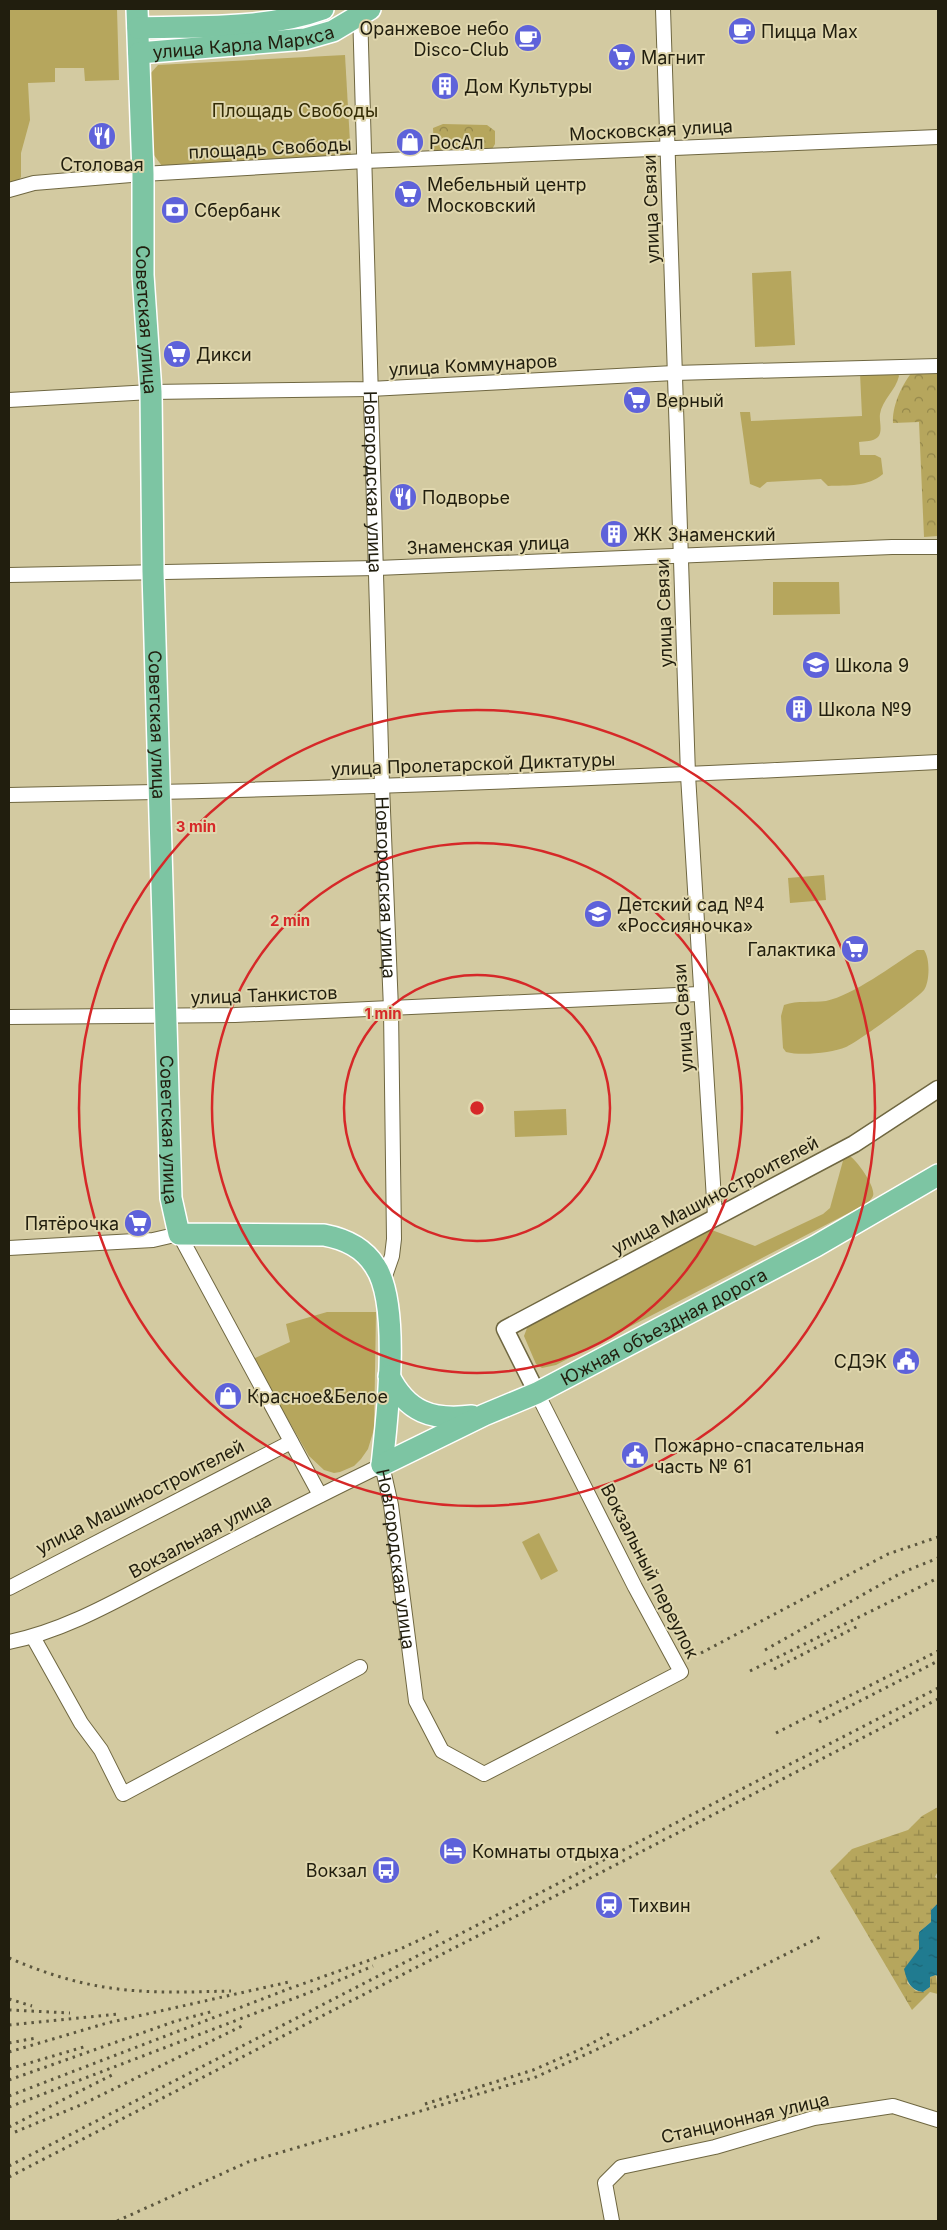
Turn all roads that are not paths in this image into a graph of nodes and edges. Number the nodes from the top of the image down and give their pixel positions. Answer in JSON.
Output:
{"nodes":[{"id":1,"x":323,"y":9,"type":"edge"},
{"id":2,"x":663,"y":9,"type":"edge"},
{"id":3,"x":363,"y":11,"type":"edge"},
{"id":4,"x":138,"y":19,"type":"edge"},
{"id":5,"x":139,"y":53,"type":"junction"},
{"id":6,"x":938,"y":137,"type":"edge"},
{"id":7,"x":668,"y":148,"type":"junction"},
{"id":8,"x":365,"y":162,"type":"junction"},
{"id":9,"x":143,"y":174,"type":"junction"},
{"id":10,"x":9,"y":191,"type":"edge"},
{"id":11,"x":938,"y":366,"type":"edge"},
{"id":12,"x":674,"y":374,"type":"junction"},
{"id":13,"x":370,"y":389,"type":"junction"},
{"id":14,"x":151,"y":392,"type":"junction"},
{"id":15,"x":9,"y":400,"type":"edge"},
{"id":16,"x":938,"y":547,"type":"edge"},
{"id":17,"x":682,"y":556,"type":"junction"},
{"id":18,"x":377,"y":568,"type":"junction"},
{"id":19,"x":153,"y":572,"type":"junction"},
{"id":20,"x":9,"y":575,"type":"edge"},
{"id":21,"x":938,"y":762,"type":"edge"},
{"id":22,"x":688,"y":775,"type":"junction"},
{"id":23,"x":382,"y":786,"type":"junction"},
{"id":24,"x":160,"y":792,"type":"junction"},
{"id":25,"x":9,"y":795,"type":"edge"},
{"id":26,"x":700,"y":994,"type":"junction"},
{"id":27,"x":391,"y":1009,"type":"junction"},
{"id":28,"x":9,"y":1017,"type":"edge"},
{"id":29,"x":166,"y":1017,"type":"junction"},
{"id":30,"x":938,"y":1089,"type":"edge"},
{"id":31,"x":938,"y":1175,"type":"edge"},
{"id":32,"x":714,"y":1216,"type":"junction"},
{"id":33,"x":179,"y":1234,"type":"junction"},
{"id":34,"x":9,"y":1248,"type":"edge"},
{"id":35,"x":384,"y":1282,"type":"junction"},
{"id":36,"x":505,"y":1329,"type":"joint"},
{"id":37,"x":389,"y":1376,"type":"junction"},
{"id":38,"x":537,"y":1393,"type":"junction"},
{"id":39,"x":484,"y":1415,"type":"junction"},
{"id":40,"x":291,"y":1442,"type":"junction"},
{"id":41,"x":382,"y":1466,"type":"junction"},
{"id":42,"x":320,"y":1495,"type":"junction"},
{"id":43,"x":9,"y":1588,"type":"edge"},
{"id":44,"x":33,"y":1637,"type":"junction"},
{"id":45,"x":9,"y":1642,"type":"edge"},
{"id":46,"x":360,"y":1667,"type":"dead end"},
{"id":47,"x":442,"y":1751,"type":"joint"},
{"id":48,"x":938,"y":2120,"type":"edge"},
{"id":49,"x":612,"y":2221,"type":"edge"}],
"edges":[{"from":1,"to":4,"type":"main road","name":"улица Карла Маркса"},
{"from":2,"to":7,"type":"street","name":"улица Связи"},
{"from":3,"to":5,"type":"main road","name":"улица Карла Маркса"},
{"from":3,"to":8,"type":"street","name":"площадь Свободы"},
{"from":4,"to":5,"type":"main road","name":"Советская улица"},
{"from":5,"to":9,"type":"main road","name":"Советская улица"},
{"from":6,"to":7,"type":"street","name":"Московская улица"},
{"from":7,"to":8,"type":"street","name":"Московская улица"},
{"from":7,"to":12,"type":"street","name":"улица Связи"},
{"from":8,"to":9,"type":"street","name":"площадь Свободы"},
{"from":8,"to":13,"type":"street","name":"Новгородская улица"},
{"from":9,"to":10,"type":"street"},
{"from":9,"to":14,"type":"main road","name":"Советская улица"},
{"from":11,"to":12,"type":"street","name":"улица Коммунаров"},
{"from":12,"to":13,"type":"street","name":"улица Коммунаров"},
{"from":12,"to":17,"type":"street","name":"улица Связи"},
{"from":13,"to":14,"type":"street","name":"улица Коммунаров"},
{"from":13,"to":18,"type":"street","name":"Новгородская улица"},
{"from":14,"to":15,"type":"street","name":"улица Коммунаров"},
{"from":14,"to":19,"type":"main road","name":"Советская улица"},
{"from":16,"to":17,"type":"street","name":"Знаменская улица"},
{"from":17,"to":18,"type":"street","name":"Знаменская улица"},
{"from":17,"to":22,"type":"street","name":"улица Связи"},
{"from":18,"to":19,"type":"street","name":"Знаменская улица"},
{"from":18,"to":23,"type":"street","name":"Новгородская улица"},
{"from":19,"to":20,"type":"street","name":"Знаменская улица"},
{"from":19,"to":24,"type":"main road","name":"Советская улица"},
{"from":21,"to":22,"type":"street","name":"улица Пролетарской Диктатуры"},
{"from":22,"to":23,"type":"street","name":"улица Пролетарской Диктатуры"},
{"from":22,"to":26,"type":"street","name":"улица Связи"},
{"from":23,"to":24,"type":"street","name":"улица Пролетарской Диктатуры"},
{"from":23,"to":27,"type":"street","name":"Новгородская улица"},
{"from":24,"to":25,"type":"street","name":"улица Пролетарской Диктатуры"},
{"from":24,"to":29,"type":"main road","name":"Советская улица"},
{"from":26,"to":27,"type":"street","name":"улица Танкистов"},
{"from":26,"to":32,"type":"street","name":"улица Связи"},
{"from":27,"to":29,"type":"street","name":"улица Танкистов"},
{"from":27,"to":35,"type":"street","name":"Новгородская улица"},
{"from":28,"to":29,"type":"street","name":"улица Танкистов"},
{"from":29,"to":33,"type":"main road","name":"Советская улица"},
{"from":30,"to":32,"type":"street","name":"улица Машиностроителей"},
{"from":31,"to":38,"type":"main road","name":"Южная объездная дорога"},
{"from":32,"to":36,"type":"street","name":"улица Машиностроителей"},
{"from":33,"to":34,"type":"street"},
{"from":33,"to":35,"type":"main road"},
{"from":33,"to":40,"type":"street","name":"Советская улица"},
{"from":35,"to":37,"type":"main road","name":"Новгородская улица"},
{"from":36,"to":38,"type":"street","name":"Вокзальный переулок"},
{"from":37,"to":39,"type":"main road"},
{"from":37,"to":41,"type":"main road","name":"Новгородская улица"},
{"from":38,"to":39,"type":"main road","name":"Южная объездная дорога"},
{"from":38,"to":47,"type":"street","name":"Вокзальный переулок"},
{"from":39,"to":41,"type":"main road","name":"Южная объездная дорога"},
{"from":40,"to":42,"type":"street","name":"Советская улица"},
{"from":40,"to":43,"type":"street","name":"улица Машиностроителей"},
{"from":41,"to":42,"type":"street","name":"Вокзальная улица"},
{"from":41,"to":47,"type":"street","name":"Новгородская улица"},
{"from":42,"to":44,"type":"street","name":"Вокзальная улица"},
{"from":44,"to":45,"type":"street","name":"Вокзальная улица"},
{"from":44,"to":46,"type":"street"},
{"from":48,"to":49,"type":"street","name":"Станционная улица"}]}
